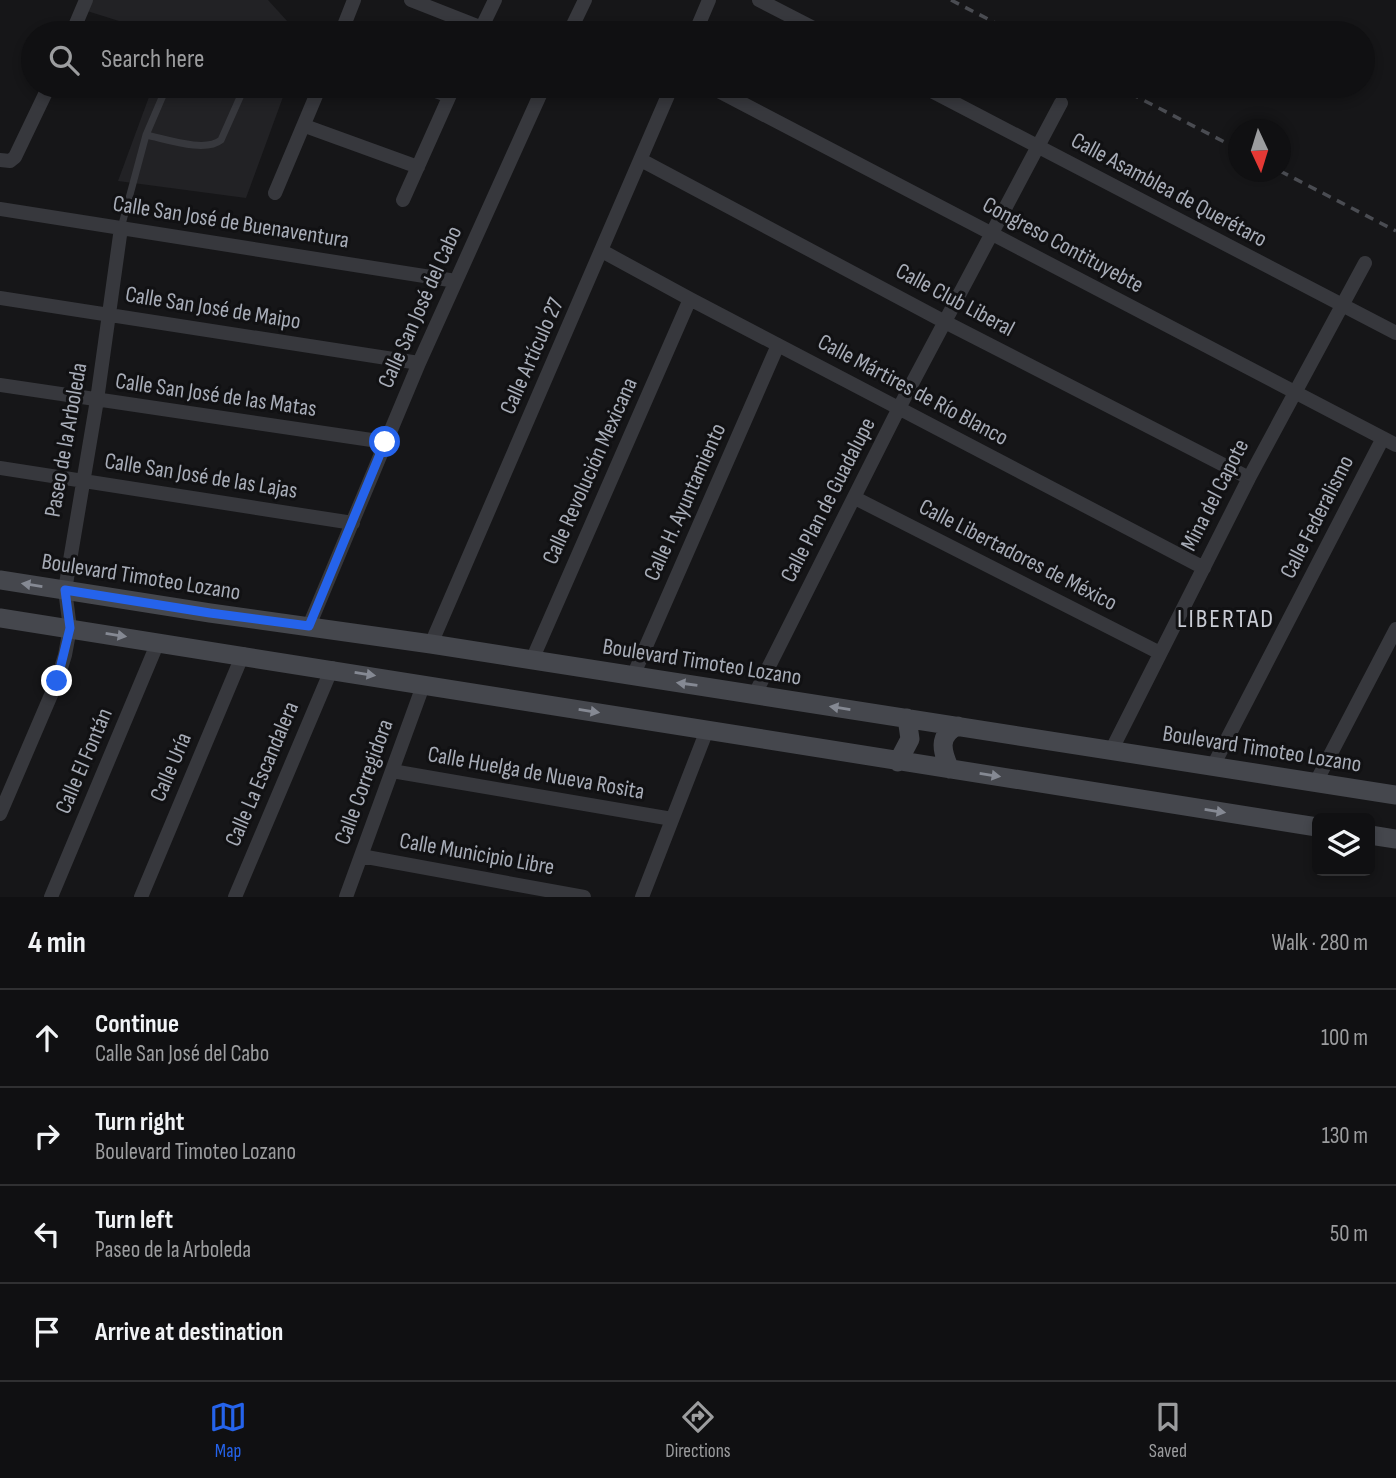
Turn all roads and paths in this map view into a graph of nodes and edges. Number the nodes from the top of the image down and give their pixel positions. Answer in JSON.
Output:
{"nodes":[{"id":1,"x":86,"y":0,"type":"edge"},
{"id":2,"x":354,"y":0,"type":"edge"},
{"id":3,"x":411,"y":0,"type":"edge"},
{"id":4,"x":495,"y":0,"type":"edge"},
{"id":5,"x":584,"y":0,"type":"edge"},
{"id":6,"x":709,"y":0,"type":"edge"},
{"id":7,"x":760,"y":0,"type":"edge"},
{"id":8,"x":77,"y":21,"type":"edge"},
{"id":9,"x":346,"y":21,"type":"edge"},
{"id":10,"x":460,"y":21,"type":"edge"},
{"id":11,"x":488,"y":21,"type":"edge"},
{"id":12,"x":574,"y":21,"type":"edge"},
{"id":13,"x":700,"y":21,"type":"edge"},
{"id":14,"x":800,"y":21,"type":"edge"},
{"id":15,"x":43,"y":98,"type":"edge"},
{"id":16,"x":162,"y":98,"type":"edge"},
{"id":17,"x":240,"y":98,"type":"edge"},
{"id":18,"x":315,"y":98,"type":"edge"},
{"id":19,"x":449,"y":98,"type":"edge"},
{"id":20,"x":536,"y":98,"type":"edge"},
{"id":21,"x":667,"y":98,"type":"edge"},
{"id":22,"x":732,"y":98,"type":"edge"},
{"id":23,"x":945,"y":98,"type":"edge"},
{"id":24,"x":1061,"y":103,"type":"dead end"},
{"id":25,"x":304,"y":126,"type":"junction"},
{"id":26,"x":146,"y":135,"type":"junction"},
{"id":27,"x":1037,"y":146,"type":"junction"},
{"id":28,"x":0,"y":160,"type":"edge"},
{"id":29,"x":640,"y":160,"type":"junction"},
{"id":30,"x":418,"y":167,"type":"junction"},
{"id":31,"x":275,"y":193,"type":"dead end"},
{"id":32,"x":403,"y":200,"type":"dead end"},
{"id":33,"x":0,"y":209,"type":"edge"},
{"id":34,"x":121,"y":228,"type":"junction"},
{"id":35,"x":992,"y":233,"type":"junction"},
{"id":36,"x":602,"y":251,"type":"junction"},
{"id":37,"x":1365,"y":263,"type":"dead end"},
{"id":38,"x":456,"y":281,"type":"junction"},
{"id":39,"x":0,"y":298,"type":"edge"},
{"id":40,"x":690,"y":299,"type":"junction"},
{"id":41,"x":1341,"y":305,"type":"junction"},
{"id":42,"x":110,"y":315,"type":"junction"},
{"id":43,"x":945,"y":322,"type":"junction"},
{"id":44,"x":1396,"y":333,"type":"edge"},
{"id":45,"x":778,"y":345,"type":"junction"},
{"id":46,"x":419,"y":363,"type":"junction"},
{"id":47,"x":0,"y":385,"type":"edge"},
{"id":48,"x":1294,"y":393,"type":"junction"},
{"id":49,"x":97,"y":400,"type":"junction"},
{"id":50,"x":899,"y":408,"type":"junction"},
{"id":51,"x":1389,"y":441,"type":"edge"},
{"id":52,"x":385,"y":442,"type":"junction"},
{"id":53,"x":0,"y":468,"type":"edge"},
{"id":54,"x":1249,"y":478,"type":"junction"},
{"id":55,"x":82,"y":481,"type":"junction"},
{"id":56,"x":855,"y":498,"type":"junction"},
{"id":57,"x":353,"y":523,"type":"junction"},
{"id":58,"x":1204,"y":568,"type":"junction"},
{"id":59,"x":0,"y":580,"type":"edge"},
{"id":60,"x":65,"y":590,"type":"junction"},
{"id":61,"x":0,"y":618,"type":"edge"},
{"id":62,"x":309,"y":626,"type":"junction"},
{"id":63,"x":70,"y":628,"type":"junction"},
{"id":64,"x":1396,"y":629,"type":"edge"},
{"id":65,"x":158,"y":642,"type":"junction"},
{"id":66,"x":431,"y":644,"type":"junction"},
{"id":67,"x":1160,"y":653,"type":"junction"},
{"id":68,"x":243,"y":654,"type":"junction"},
{"id":69,"x":532,"y":660,"type":"junction"},
{"id":70,"x":332,"y":668,"type":"junction"},
{"id":71,"x":633,"y":676,"type":"junction"},
{"id":72,"x":425,"y":683,"type":"junction"},
{"id":73,"x":754,"y":694,"type":"junction"},
{"id":74,"x":907,"y":718,"type":"junction"},
{"id":75,"x":958,"y":726,"type":"junction"},
{"id":76,"x":707,"y":730,"type":"junction"},
{"id":77,"x":1111,"y":751,"type":"junction"},
{"id":78,"x":898,"y":762,"type":"junction"},
{"id":79,"x":1213,"y":766,"type":"junction"},
{"id":80,"x":950,"y":769,"type":"junction"},
{"id":81,"x":392,"y":771,"type":"junction"},
{"id":82,"x":1316,"y":782,"type":"junction"},
{"id":83,"x":1396,"y":795,"type":"edge"},
{"id":84,"x":0,"y":814,"type":"edge"},
{"id":85,"x":672,"y":819,"type":"junction"},
{"id":86,"x":1312,"y":826,"type":"edge"},
{"id":87,"x":1375,"y":836,"type":"edge"},
{"id":88,"x":1396,"y":839,"type":"edge"},
{"id":89,"x":361,"y":856,"type":"junction"},
{"id":90,"x":51,"y":897,"type":"edge"},
{"id":91,"x":141,"y":897,"type":"edge"},
{"id":92,"x":235,"y":897,"type":"edge"},
{"id":93,"x":346,"y":897,"type":"edge"},
{"id":94,"x":584,"y":897,"type":"edge"},
{"id":95,"x":642,"y":897,"type":"edge"}],
"edges":[{"from":1,"to":8,"type":"street"},
{"from":2,"to":9,"type":"street"},
{"from":3,"to":10,"type":"street"},
{"from":4,"to":11,"type":"street"},
{"from":5,"to":12,"type":"street"},
{"from":6,"to":13,"type":"street"},
{"from":7,"to":14,"type":"street"},
{"from":15,"to":28,"type":"street"},
{"from":16,"to":26,"type":"lane"},
{"from":17,"to":26,"type":"lane"},
{"from":18,"to":25,"type":"street"},
{"from":19,"to":30,"type":"street"},
{"from":20,"to":38,"type":"street","name":"Calle San José del Cabo"},
{"from":21,"to":29,"type":"street","name":"Calle Artículo 27"},
{"from":22,"to":35,"type":"street","name":"Congreso Contituyebte"},
{"from":23,"to":27,"type":"street","name":"Calle Asamblea de Querétaro"},
{"from":24,"to":27,"type":"street","name":"Calle Plan de Guadalupe"},
{"from":25,"to":30,"type":"street"},
{"from":25,"to":31,"type":"street"},
{"from":26,"to":34,"type":"lane"},
{"from":27,"to":35,"type":"street","name":"Calle Plan de Guadalupe"},
{"from":27,"to":41,"type":"street","name":"Calle Asamblea de Querétaro"},
{"from":29,"to":36,"type":"street","name":"Calle Artículo 27"},
{"from":29,"to":43,"type":"street","name":"Calle Club Liberal"},
{"from":30,"to":32,"type":"street"},
{"from":33,"to":34,"type":"street","name":"Calle San José de Buenaventura"},
{"from":34,"to":38,"type":"street","name":"Calle San José de Buenaventura"},
{"from":34,"to":42,"type":"street","name":"Paseo de la Arboleda"},
{"from":35,"to":43,"type":"street","name":"Calle Plan de Guadalupe"},
{"from":35,"to":48,"type":"street","name":"Congreso Contituyebte"},
{"from":36,"to":40,"type":"street","name":"Calle Mártires de Río Blanco"},
{"from":36,"to":66,"type":"street","name":"Calle Artículo 27"},
{"from":37,"to":41,"type":"street","name":"Mina del Capote"},
{"from":38,"to":46,"type":"street","name":"Calle San José del Cabo"},
{"from":39,"to":42,"type":"street","name":"Calle San José de Maipo"},
{"from":40,"to":45,"type":"street","name":"Calle Mártires de Río Blanco"},
{"from":40,"to":69,"type":"street","name":"Calle Revolución Mexicana"},
{"from":41,"to":44,"type":"street","name":"Calle Asamblea de Querétaro"},
{"from":41,"to":48,"type":"street","name":"Mina del Capote"},
{"from":42,"to":46,"type":"street","name":"Calle San José de Maipo"},
{"from":42,"to":49,"type":"street","name":"Paseo de la Arboleda"},
{"from":43,"to":50,"type":"street","name":"Calle Plan de Guadalupe"},
{"from":43,"to":54,"type":"street","name":"Calle Club Liberal"},
{"from":45,"to":50,"type":"street","name":"Calle Mártires de Río Blanco"},
{"from":45,"to":71,"type":"street","name":"Calle H. Ayuntamiento"},
{"from":46,"to":52,"type":"street","name":"Calle San José del Cabo"},
{"from":47,"to":49,"type":"street","name":"Calle San José de las Matas"},
{"from":48,"to":51,"type":"street","name":"Congreso Contituyebte"},
{"from":48,"to":54,"type":"street","name":"Mina del Capote"},
{"from":49,"to":52,"type":"street","name":"Calle San José de las Matas"},
{"from":49,"to":55,"type":"street","name":"Paseo de la Arboleda"},
{"from":50,"to":56,"type":"street","name":"Calle Plan de Guadalupe"},
{"from":50,"to":58,"type":"street","name":"Calle Mártires de Río Blanco"},
{"from":51,"to":79,"type":"street","name":"Calle Federalismo"},
{"from":52,"to":57,"type":"street","name":"Calle San José del Cabo"},
{"from":53,"to":55,"type":"street","name":"Calle San José de las Lajas"},
{"from":54,"to":58,"type":"street","name":"Mina del Capote"},
{"from":55,"to":57,"type":"street","name":"Calle San José de las Lajas"},
{"from":55,"to":60,"type":"street","name":"Paseo de la Arboleda"},
{"from":56,"to":67,"type":"street","name":"Calle Libertadores de México"},
{"from":56,"to":73,"type":"street","name":"Calle Plan de Guadalupe"},
{"from":57,"to":62,"type":"street","name":"Calle San José del Cabo"},
{"from":58,"to":67,"type":"street","name":"Mina del Capote"},
{"from":60,"to":59,"type":"main road","name":"Boulevard Timoteo Lozano","one_way":true},
{"from":60,"to":62,"type":"main road","name":"Boulevard Timoteo Lozano"},
{"from":60,"to":63,"type":"street","name":"Paseo de la Arboleda"},
{"from":61,"to":63,"type":"main road"},
{"from":62,"to":66,"type":"main road","name":"Boulevard Timoteo Lozano"},
{"from":63,"to":65,"type":"main road","one_way":true},
{"from":63,"to":84,"type":"street","name":"Paseo de la Arboleda"},
{"from":64,"to":82,"type":"street"},
{"from":65,"to":68,"type":"main road"},
{"from":65,"to":90,"type":"street","name":"Calle El Fontán"},
{"from":66,"to":69,"type":"main road","name":"Boulevard Timoteo Lozano"},
{"from":67,"to":77,"type":"street","name":"Mina del Capote"},
{"from":68,"to":70,"type":"main road"},
{"from":68,"to":91,"type":"street","name":"Calle Uría"},
{"from":69,"to":71,"type":"main road","name":"Boulevard Timoteo Lozano"},
{"from":70,"to":72,"type":"main road","one_way":true},
{"from":70,"to":92,"type":"street","name":"Calle La Escandalera"},
{"from":73,"to":71,"type":"main road","name":"Boulevard Timoteo Lozano","one_way":true},
{"from":72,"to":76,"type":"main road","one_way":true},
{"from":72,"to":81,"type":"street","name":"Calle Corregidora"},
{"from":74,"to":73,"type":"main road","name":"Boulevard Timoteo Lozano","one_way":true},
{"from":74,"to":75,"type":"main road","name":"Boulevard Timoteo Lozano"},
{"from":74,"to":78,"type":"main road"},
{"from":75,"to":77,"type":"main road","name":"Boulevard Timoteo Lozano"},
{"from":75,"to":80,"type":"main road"},
{"from":76,"to":78,"type":"main road"},
{"from":76,"to":85,"type":"street"},
{"from":77,"to":79,"type":"main road","name":"Boulevard Timoteo Lozano"},
{"from":78,"to":80,"type":"main road"},
{"from":79,"to":82,"type":"main road","name":"Boulevard Timoteo Lozano"},
{"from":80,"to":86,"type":"main road","one_way":true},
{"from":81,"to":85,"type":"street","name":"Calle Huelga de Nueva Rosita"},
{"from":81,"to":89,"type":"street","name":"Calle Corregidora"},
{"from":82,"to":83,"type":"main road","name":"Boulevard Timoteo Lozano"},
{"from":85,"to":95,"type":"street"},
{"from":87,"to":88,"type":"main road"},
{"from":89,"to":93,"type":"street","name":"Calle Corregidora"},
{"from":89,"to":94,"type":"street","name":"Calle Municipio Libre"}]}
